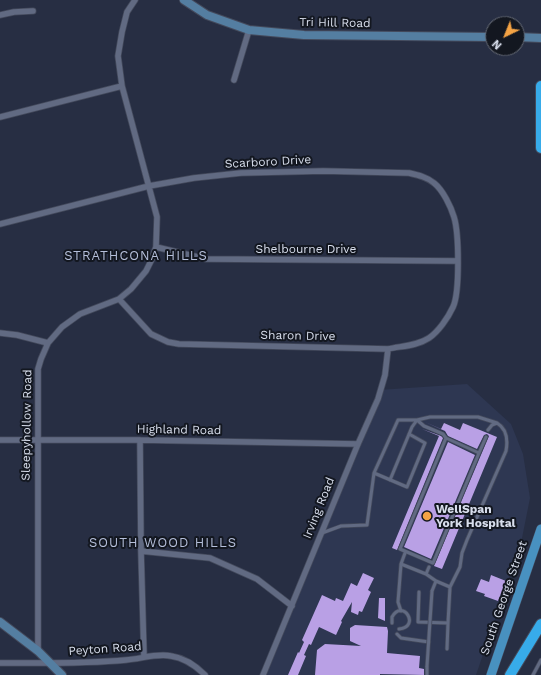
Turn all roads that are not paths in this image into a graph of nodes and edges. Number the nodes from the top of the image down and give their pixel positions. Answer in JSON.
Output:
{"nodes":[{"id":1,"x":135,"y":0,"type":"edge"},
{"id":2,"x":184,"y":0,"type":"edge"},
{"id":3,"x":33,"y":11,"type":"dead end"},
{"id":4,"x":0,"y":14,"type":"edge"},
{"id":5,"x":249,"y":30,"type":"junction"},
{"id":6,"x":485,"y":37,"type":"edge"},
{"id":7,"x":525,"y":37,"type":"edge"},
{"id":8,"x":541,"y":38,"type":"edge"},
{"id":9,"x":234,"y":80,"type":"dead end"},
{"id":10,"x":122,"y":86,"type":"junction"},
{"id":11,"x":541,"y":86,"type":"edge"},
{"id":12,"x":0,"y":117,"type":"edge"},
{"id":13,"x":541,"y":148,"type":"edge"},
{"id":14,"x":149,"y":186,"type":"junction"},
{"id":15,"x":0,"y":224,"type":"edge"},
{"id":16,"x":156,"y":247,"type":"junction"},
{"id":17,"x":458,"y":261,"type":"junction"},
{"id":18,"x":458,"y":283,"type":"joint"},
{"id":19,"x":119,"y":299,"type":"junction"},
{"id":20,"x":0,"y":333,"type":"edge"},
{"id":21,"x":48,"y":343,"type":"junction"},
{"id":22,"x":388,"y":348,"type":"junction"},
{"id":23,"x":417,"y":420,"type":"junction"},
{"id":24,"x":497,"y":423,"type":"junction"},
{"id":25,"x":488,"y":430,"type":"dead end"},
{"id":26,"x":409,"y":434,"type":"junction"},
{"id":27,"x":486,"y":437,"type":"dead end"},
{"id":28,"x":446,"y":438,"type":"junction"},
{"id":29,"x":37,"y":439,"type":"junction"},
{"id":30,"x":0,"y":440,"type":"edge"},
{"id":31,"x":140,"y":440,"type":"junction"},
{"id":32,"x":358,"y":444,"type":"junction"},
{"id":33,"x":479,"y":453,"type":"junction"},
{"id":34,"x":374,"y":473,"type":"junction"},
{"id":35,"x":390,"y":480,"type":"junction"},
{"id":36,"x":541,"y":529,"type":"edge"},
{"id":37,"x":320,"y":534,"type":"junction"},
{"id":38,"x":141,"y":551,"type":"junction"},
{"id":39,"x":405,"y":554,"type":"dead end"},
{"id":40,"x":401,"y":564,"type":"junction"},
{"id":41,"x":429,"y":567,"type":"dead end"},
{"id":42,"x":426,"y":574,"type":"junction"},
{"id":43,"x":436,"y":581,"type":"junction"},
{"id":44,"x":450,"y":587,"type":"junction"},
{"id":45,"x":419,"y":592,"type":"dead end"},
{"id":46,"x":292,"y":606,"type":"junction"},
{"id":47,"x":401,"y":611,"type":"junction"},
{"id":48,"x":0,"y":622,"type":"edge"},
{"id":49,"x":392,"y":623,"type":"dead end"},
{"id":50,"x":448,"y":623,"type":"junction"},
{"id":51,"x":541,"y":624,"type":"edge"},
{"id":52,"x":400,"y":629,"type":"dead end"},
{"id":53,"x":398,"y":634,"type":"dead end"},
{"id":54,"x":429,"y":642,"type":"junction"},
{"id":55,"x":448,"y":649,"type":"dead end"},
{"id":56,"x":38,"y":651,"type":"junction"},
{"id":57,"x":144,"y":657,"type":"junction"},
{"id":58,"x":541,"y":660,"type":"edge"},
{"id":59,"x":0,"y":663,"type":"edge"},
{"id":60,"x":51,"y":663,"type":"junction"},
{"id":61,"x":62,"y":675,"type":"edge"},
{"id":62,"x":205,"y":675,"type":"edge"},
{"id":63,"x":263,"y":675,"type":"edge"},
{"id":64,"x":427,"y":675,"type":"edge"},
{"id":65,"x":491,"y":675,"type":"edge"},
{"id":66,"x":510,"y":675,"type":"edge"},
{"id":67,"x":533,"y":675,"type":"edge"}],
"edges":[{"from":1,"to":10,"type":"street","name":"Sleepyhollow Road"},
{"from":2,"to":5,"type":"street","name":"Tri Hill Road"},
{"from":3,"to":4,"type":"street"},
{"from":5,"to":6,"type":"street","name":"Tri Hill Road"},
{"from":5,"to":9,"type":"street"},
{"from":7,"to":8,"type":"street"},
{"from":10,"to":12,"type":"street"},
{"from":10,"to":14,"type":"street","name":"Sleepyhollow Road"},
{"from":11,"to":13,"type":"highway"},
{"from":14,"to":15,"type":"street","name":"Scarboro Drive"},
{"from":14,"to":16,"type":"street","name":"Sleepyhollow Road"},
{"from":14,"to":17,"type":"street","name":"Scarboro Drive"},
{"from":16,"to":17,"type":"street","name":"Shelbourne Drive"},
{"from":16,"to":19,"type":"street","name":"Sleepyhollow Road"},
{"from":17,"to":18,"type":"street","name":"Scarboro Drive"},
{"from":18,"to":22,"type":"street","name":"Sharon Drive"},
{"from":19,"to":21,"type":"street","name":"Sleepyhollow Road"},
{"from":19,"to":22,"type":"street","name":"Sharon Drive"},
{"from":20,"to":21,"type":"street"},
{"from":21,"to":29,"type":"street","name":"Sleepyhollow Road"},
{"from":22,"to":32,"type":"street","name":"Irving Road"},
{"from":23,"to":24,"type":"lane"},
{"from":23,"to":26,"type":"lane"},
{"from":23,"to":28,"type":"lane"},
{"from":23,"to":34,"type":"lane"},
{"from":24,"to":25,"type":"lane"},
{"from":24,"to":44,"type":"lane"},
{"from":26,"to":35,"type":"lane"},
{"from":26,"to":35,"type":"lane"},
{"from":27,"to":33,"type":"lane"},
{"from":28,"to":33,"type":"lane"},
{"from":28,"to":33,"type":"lane"},
{"from":29,"to":30,"type":"street","name":"Highland Road"},
{"from":29,"to":31,"type":"street","name":"Highland Road"},
{"from":29,"to":56,"type":"street","name":"Sleepyhollow Road"},
{"from":31,"to":32,"type":"street","name":"Highland Road"},
{"from":31,"to":38,"type":"street"},
{"from":32,"to":37,"type":"street","name":"Irving Road"},
{"from":34,"to":35,"type":"lane"},
{"from":34,"to":37,"type":"lane"},
{"from":36,"to":65,"type":"main road","name":"South George Street"},
{"from":37,"to":46,"type":"street","name":"Irving Road"},
{"from":38,"to":46,"type":"street"},
{"from":38,"to":57,"type":"street"},
{"from":39,"to":40,"type":"lane"},
{"from":40,"to":42,"type":"lane"},
{"from":40,"to":47,"type":"lane"},
{"from":41,"to":42,"type":"lane"},
{"from":42,"to":43,"type":"lane"},
{"from":43,"to":44,"type":"lane"},
{"from":43,"to":54,"type":"lane","bridge":true},
{"from":44,"to":50,"type":"lane"},
{"from":45,"to":50,"type":"lane"},
{"from":46,"to":63,"type":"street","name":"Irving Road"},
{"from":47,"to":49,"type":"lane"},
{"from":47,"to":52,"type":"lane"},
{"from":48,"to":56,"type":"street"},
{"from":50,"to":55,"type":"lane"},
{"from":51,"to":66,"type":"highway"},
{"from":53,"to":54,"type":"lane"},
{"from":54,"to":64,"type":"lane","bridge":true},
{"from":56,"to":60,"type":"street"},
{"from":57,"to":60,"type":"street","name":"Peyton Road"},
{"from":57,"to":62,"type":"street","name":"Peyton Road"},
{"from":58,"to":67,"type":"lane"},
{"from":59,"to":60,"type":"street","name":"Peyton Road"},
{"from":60,"to":61,"type":"street"}]}
